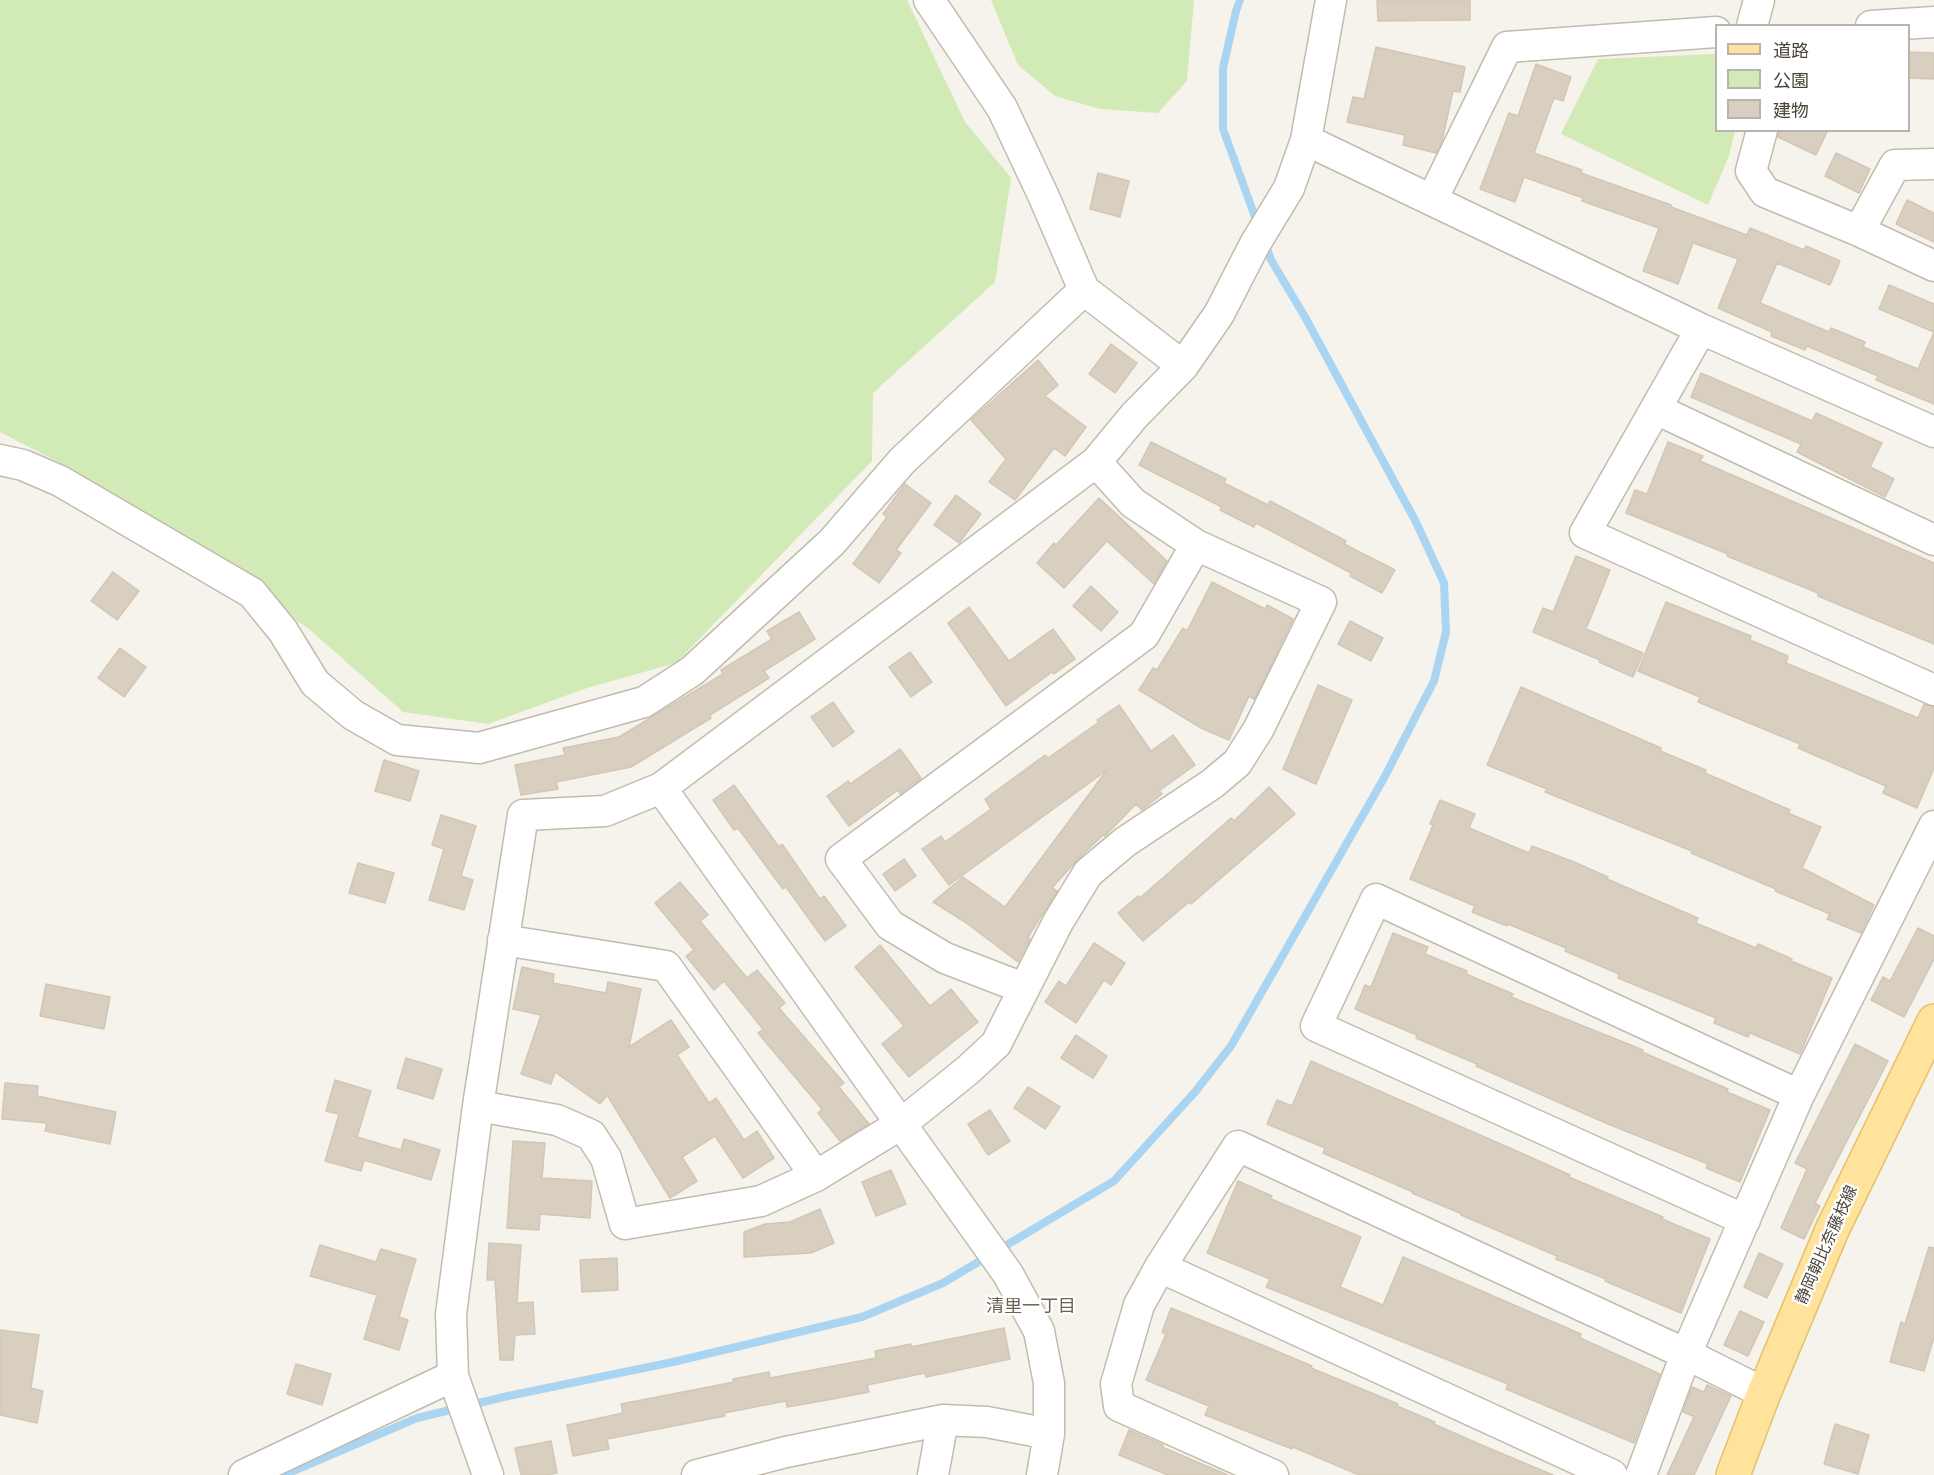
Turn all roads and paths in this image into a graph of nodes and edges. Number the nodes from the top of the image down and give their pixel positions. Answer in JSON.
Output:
{"nodes":[{"id":1,"x":929,"y":0,"type":"edge"},
{"id":2,"x":1331,"y":0,"type":"edge"},
{"id":3,"x":1759,"y":0,"type":"edge"},
{"id":4,"x":1934,"y":22,"type":"edge"},
{"id":5,"x":1753,"y":24,"type":"edge"},
{"id":6,"x":1902,"y":24,"type":"edge"},
{"id":7,"x":1715,"y":32,"type":"edge"},
{"id":8,"x":1761,"y":132,"type":"edge"},
{"id":9,"x":1306,"y":140,"type":"junction"},
{"id":10,"x":1934,"y":164,"type":"edge"},
{"id":11,"x":1432,"y":200,"type":"junction"},
{"id":12,"x":1859,"y":231,"type":"junction"},
{"id":13,"x":1934,"y":266,"type":"edge"},
{"id":14,"x":1084,"y":290,"type":"junction"},
{"id":15,"x":1701,"y":329,"type":"junction"},
{"id":16,"x":1183,"y":366,"type":"junction"},
{"id":17,"x":1656,"y":409,"type":"junction"},
{"id":18,"x":1934,"y":432,"type":"edge"},
{"id":19,"x":0,"y":460,"type":"edge"},
{"id":20,"x":1096,"y":462,"type":"junction"},
{"id":21,"x":1934,"y":540,"type":"edge"},
{"id":22,"x":1196,"y":545,"type":"junction"},
{"id":23,"x":1934,"y":690,"type":"edge"},
{"id":24,"x":661,"y":788,"type":"junction"},
{"id":25,"x":1934,"y":826,"type":"edge"},
{"id":26,"x":503,"y":940,"type":"junction"},
{"id":27,"x":1023,"y":988,"type":"junction"},
{"id":28,"x":1934,"y":1021,"type":"edge"},
{"id":29,"x":1799,"y":1095,"type":"junction"},
{"id":30,"x":478,"y":1106,"type":"junction"},
{"id":31,"x":900,"y":1124,"type":"junction"},
{"id":32,"x":816,"y":1176,"type":"junction"},
{"id":33,"x":1745,"y":1220,"type":"junction"},
{"id":34,"x":1160,"y":1267,"type":"junction"},
{"id":35,"x":1686,"y":1354,"type":"junction"},
{"id":36,"x":453,"y":1376,"type":"junction"},
{"id":37,"x":1764,"y":1393,"type":"junction"},
{"id":38,"x":943,"y":1420,"type":"junction"},
{"id":39,"x":1049,"y":1434,"type":"junction"},
{"id":40,"x":784,"y":1463,"type":"edge"},
{"id":41,"x":244,"y":1475,"type":"edge"},
{"id":42,"x":488,"y":1475,"type":"edge"},
{"id":43,"x":697,"y":1475,"type":"edge"},
{"id":44,"x":933,"y":1475,"type":"edge"},
{"id":45,"x":1042,"y":1475,"type":"edge"},
{"id":46,"x":1273,"y":1475,"type":"edge"},
{"id":47,"x":1612,"y":1475,"type":"edge"},
{"id":48,"x":1641,"y":1475,"type":"edge"},
{"id":49,"x":1733,"y":1475,"type":"edge"}],
"edges":[{"from":1,"to":14,"type":"street"},
{"from":2,"to":9,"type":"street"},
{"from":3,"to":5,"type":"street"},
{"from":4,"to":6,"type":"street"},
{"from":7,"to":11,"type":"street"},
{"from":8,"to":12,"type":"street"},
{"from":9,"to":11,"type":"street"},
{"from":9,"to":16,"type":"street"},
{"from":10,"to":12,"type":"street"},
{"from":11,"to":15,"type":"street"},
{"from":12,"to":13,"type":"street"},
{"from":14,"to":16,"type":"street"},
{"from":14,"to":19,"type":"street"},
{"from":15,"to":17,"type":"street"},
{"from":15,"to":18,"type":"street"},
{"from":16,"to":20,"type":"street"},
{"from":17,"to":21,"type":"street"},
{"from":17,"to":23,"type":"street"},
{"from":20,"to":22,"type":"street"},
{"from":20,"to":24,"type":"street"},
{"from":22,"to":27,"type":"street"},
{"from":22,"to":27,"type":"street"},
{"from":24,"to":26,"type":"street"},
{"from":24,"to":31,"type":"street"},
{"from":25,"to":29,"type":"street"},
{"from":26,"to":30,"type":"street"},
{"from":26,"to":32,"type":"street"},
{"from":27,"to":31,"type":"street"},
{"from":28,"to":37,"type":"main road","name":"静岡朝比奈藤枝線"},
{"from":29,"to":33,"type":"street"},
{"from":29,"to":33,"type":"street"},
{"from":30,"to":32,"type":"street"},
{"from":30,"to":36,"type":"street"},
{"from":31,"to":32,"type":"street"},
{"from":31,"to":39,"type":"street"},
{"from":33,"to":35,"type":"street"},
{"from":34,"to":35,"type":"street"},
{"from":34,"to":46,"type":"street"},
{"from":34,"to":47,"type":"street"},
{"from":35,"to":37,"type":"street"},
{"from":35,"to":48,"type":"street"},
{"from":36,"to":41,"type":"street"},
{"from":36,"to":42,"type":"street"},
{"from":37,"to":49,"type":"main road","name":"静岡朝比奈藤枝線"},
{"from":38,"to":39,"type":"street"},
{"from":38,"to":40,"type":"street"},
{"from":38,"to":44,"type":"street"},
{"from":39,"to":45,"type":"street"},
{"from":40,"to":43,"type":"street"}]}
